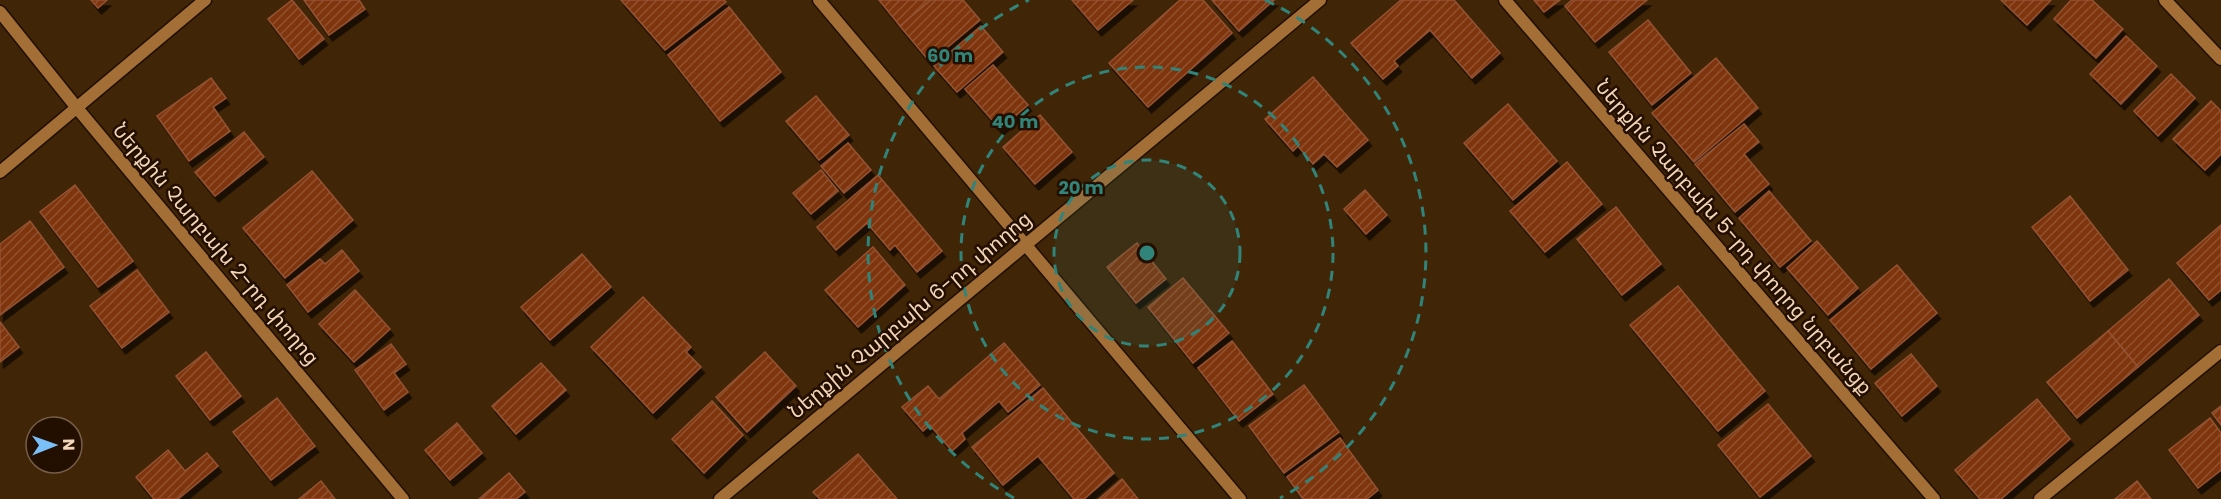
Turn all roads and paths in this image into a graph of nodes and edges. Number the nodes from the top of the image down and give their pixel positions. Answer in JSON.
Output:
{"nodes":[{"id":1,"x":205,"y":0,"type":"edge"},
{"id":2,"x":819,"y":0,"type":"edge"},
{"id":3,"x":1320,"y":0,"type":"edge"},
{"id":4,"x":1505,"y":0,"type":"edge"},
{"id":5,"x":2165,"y":0,"type":"edge"},
{"id":6,"x":0,"y":12,"type":"edge"},
{"id":7,"x":2221,"y":59,"type":"edge"},
{"id":8,"x":77,"y":108,"type":"junction"},
{"id":9,"x":0,"y":172,"type":"edge"},
{"id":10,"x":1026,"y":244,"type":"junction"},
{"id":11,"x":2221,"y":351,"type":"edge"},
{"id":12,"x":403,"y":499,"type":"edge"},
{"id":13,"x":720,"y":499,"type":"edge"},
{"id":14,"x":1240,"y":499,"type":"edge"},
{"id":15,"x":1934,"y":499,"type":"edge"},
{"id":16,"x":2040,"y":499,"type":"edge"}],
"edges":[{"from":1,"to":8,"type":"street"},
{"from":2,"to":10,"type":"street"},
{"from":3,"to":10,"type":"street","name":"Ներքին Չարբախ 6-րդ փողոց"},
{"from":4,"to":15,"type":"street","name":"Ներքին Չարբախ 5-րդ փողոց նրբանցք"},
{"from":5,"to":7,"type":"street"},
{"from":6,"to":8,"type":"street","name":"Ներքին Չարբախ 2-րդ փողոց"},
{"from":8,"to":9,"type":"street"},
{"from":8,"to":12,"type":"street","name":"Ներքին Չարբախ 2-րդ փողոց"},
{"from":10,"to":13,"type":"street","name":"Ներքին Չարբախ 6-րդ փողոց"},
{"from":10,"to":14,"type":"street"},
{"from":11,"to":16,"type":"street"}]}
